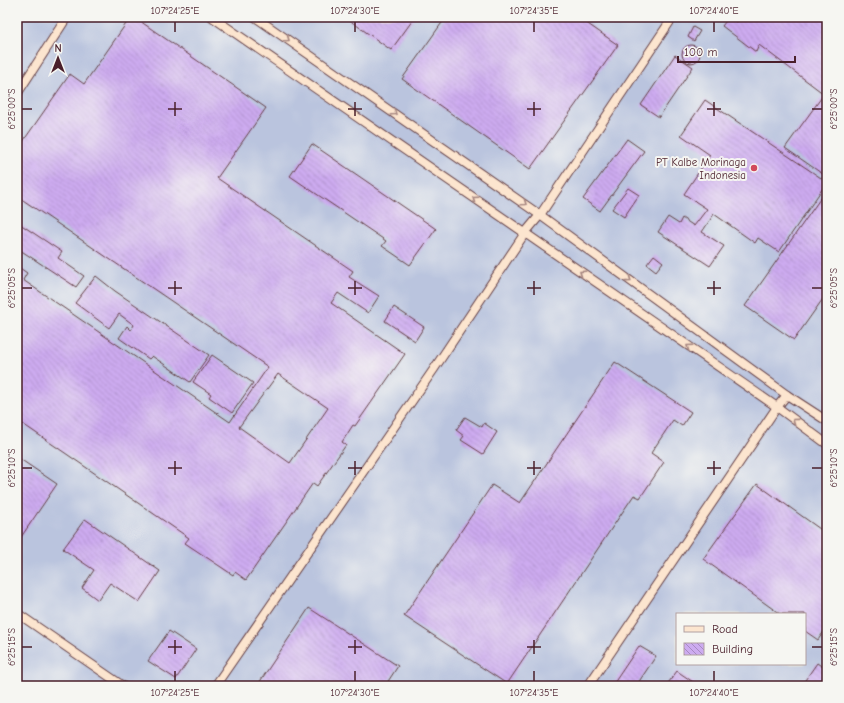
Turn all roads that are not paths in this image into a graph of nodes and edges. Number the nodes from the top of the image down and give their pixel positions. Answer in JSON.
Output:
{"nodes":[{"id":1,"x":67,"y":17,"type":"edge"},
{"id":2,"x":212,"y":17,"type":"edge"},
{"id":3,"x":255,"y":17,"type":"edge"},
{"id":4,"x":673,"y":17,"type":"edge"},
{"id":5,"x":17,"y":94,"type":"edge"},
{"id":6,"x":540,"y":214,"type":"junction"},
{"id":7,"x":525,"y":233,"type":"junction"},
{"id":8,"x":787,"y":395,"type":"junction"},
{"id":9,"x":777,"y":408,"type":"junction"},
{"id":10,"x":827,"y":421,"type":"edge"},
{"id":11,"x":827,"y":444,"type":"edge"},
{"id":12,"x":17,"y":613,"type":"edge"},
{"id":13,"x":123,"y":686,"type":"edge"},
{"id":14,"x":215,"y":686,"type":"edge"},
{"id":15,"x":588,"y":686,"type":"edge"}],
"edges":[{"from":1,"to":5,"type":"street"},
{"from":7,"to":2,"type":"street","one_way":true},
{"from":3,"to":6,"type":"street","one_way":true},
{"from":4,"to":6,"type":"street"},
{"from":6,"to":7,"type":"street"},
{"from":6,"to":8,"type":"street","one_way":true},
{"from":9,"to":7,"type":"street","one_way":true},
{"from":7,"to":14,"type":"street"},
{"from":8,"to":9,"type":"street"},
{"from":8,"to":10,"type":"street"},
{"from":11,"to":9,"type":"street","one_way":true},
{"from":9,"to":15,"type":"street"},
{"from":12,"to":13,"type":"street"}]}
